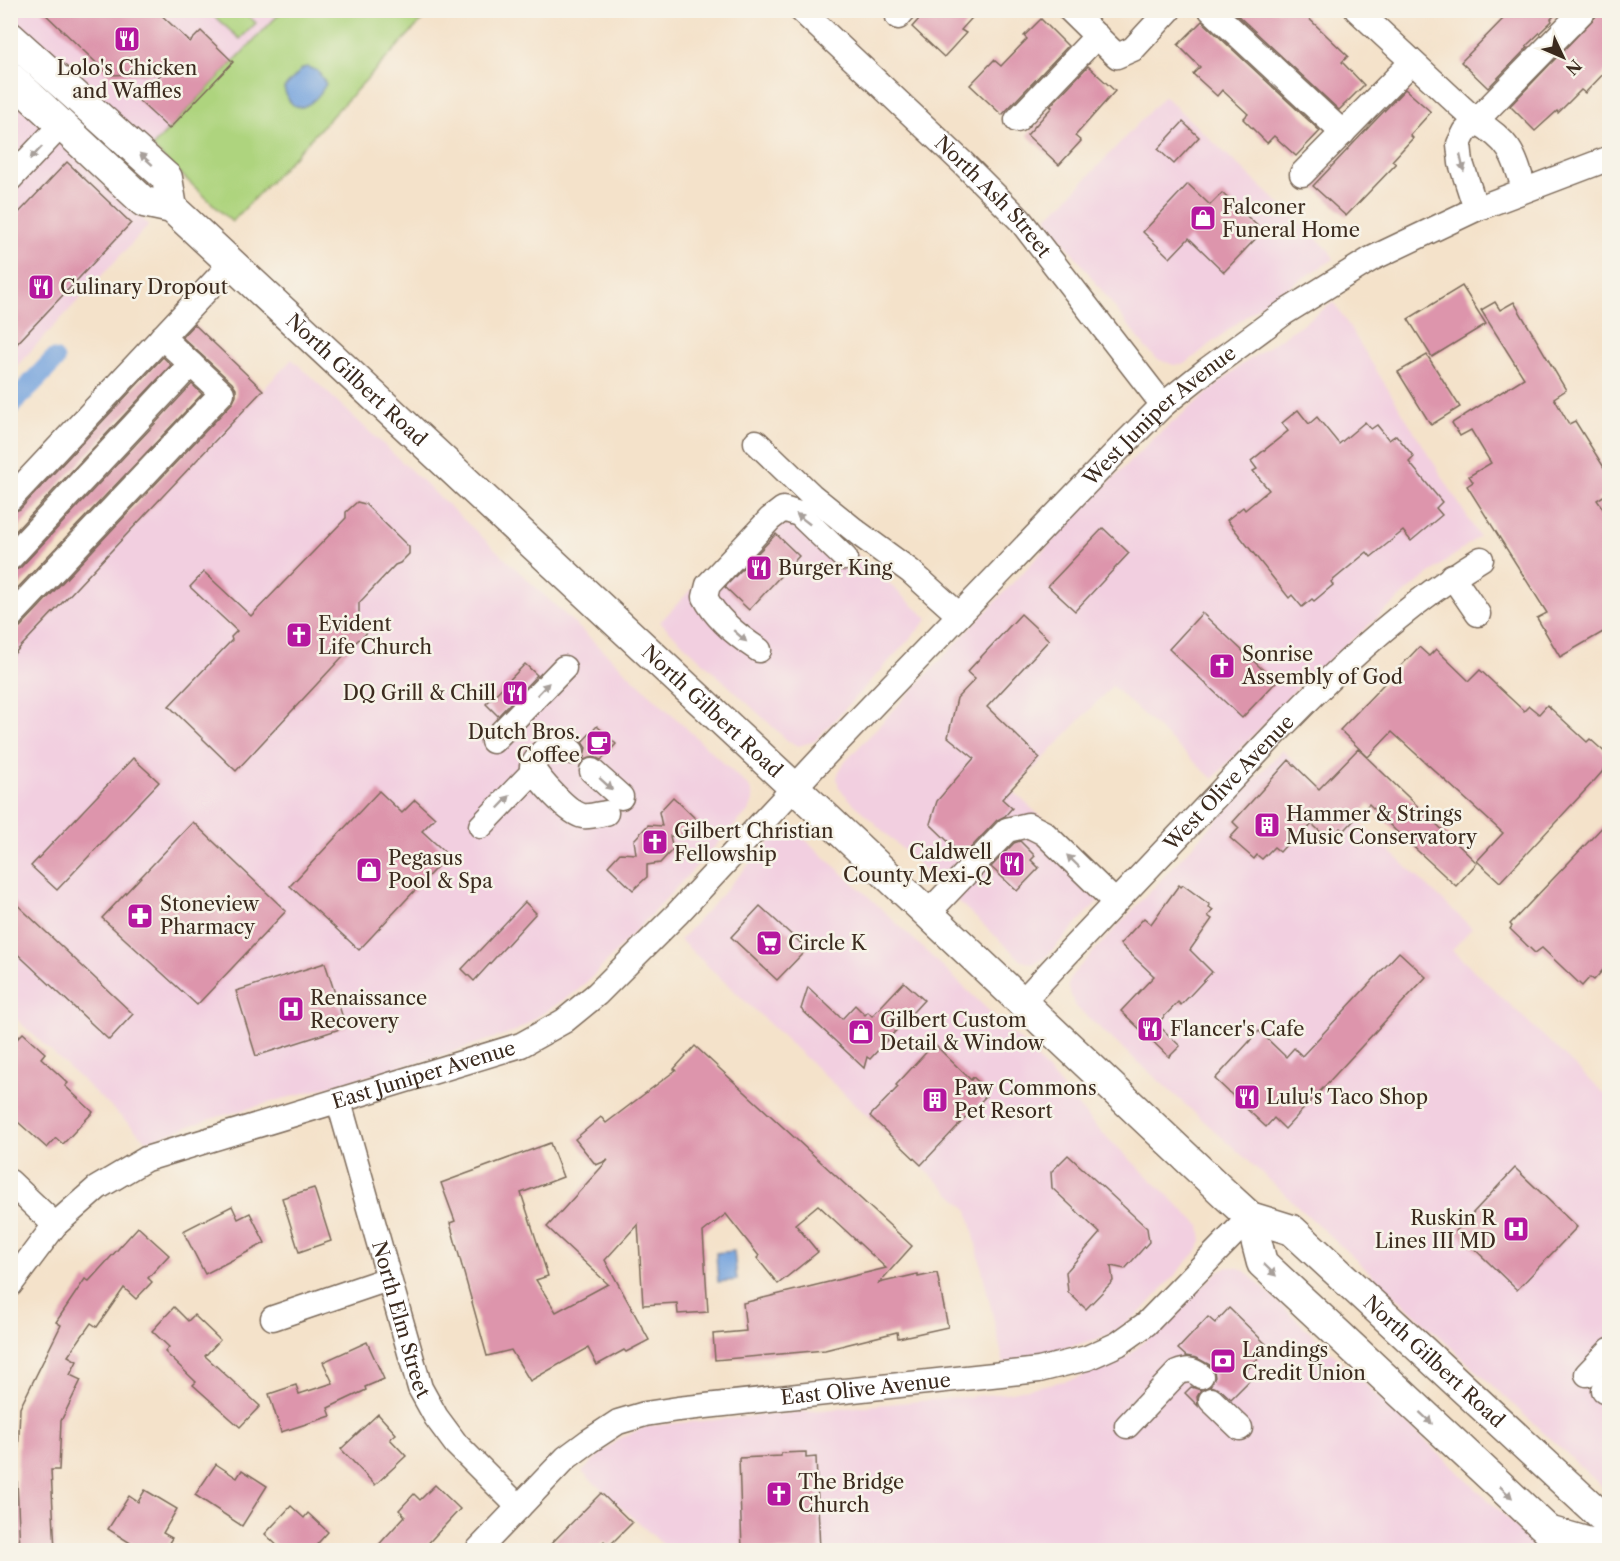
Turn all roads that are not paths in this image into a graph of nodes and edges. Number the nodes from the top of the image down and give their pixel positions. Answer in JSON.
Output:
{"nodes":[{"id":1,"x":801,"y":10,"type":"edge"},
{"id":2,"x":1070,"y":10,"type":"edge"},
{"id":3,"x":1169,"y":10,"type":"edge"},
{"id":4,"x":1211,"y":10,"type":"edge"},
{"id":5,"x":1584,"y":10,"type":"edge"},
{"id":6,"x":1361,"y":12,"type":"edge"},
{"id":7,"x":1097,"y":36,"type":"junction"},
{"id":8,"x":10,"y":37,"type":"edge"},
{"id":9,"x":1412,"y":62,"type":"junction"},
{"id":10,"x":10,"y":77,"type":"edge"},
{"id":11,"x":1017,"y":120,"type":"dead end"},
{"id":12,"x":1476,"y":121,"type":"junction"},
{"id":13,"x":61,"y":125,"type":"junction"},
{"id":14,"x":1343,"y":133,"type":"junction"},
{"id":15,"x":1610,"y":158,"type":"edge"},
{"id":16,"x":1302,"y":174,"type":"dead end"},
{"id":17,"x":10,"y":179,"type":"edge"},
{"id":18,"x":1524,"y":189,"type":"junction"},
{"id":19,"x":172,"y":208,"type":"junction"},
{"id":20,"x":1476,"y":209,"type":"junction"},
{"id":21,"x":232,"y":262,"type":"junction"},
{"id":22,"x":162,"y":337,"type":"junction"},
{"id":23,"x":191,"y":364,"type":"junction"},
{"id":24,"x":1163,"y":405,"type":"junction"},
{"id":25,"x":756,"y":442,"type":"dead end"},
{"id":26,"x":10,"y":499,"type":"edge"},
{"id":27,"x":10,"y":558,"type":"edge"},
{"id":28,"x":845,"y":558,"type":"dead end"},
{"id":29,"x":1481,"y":559,"type":"dead end"},
{"id":30,"x":1452,"y":576,"type":"junction"},
{"id":31,"x":1478,"y":614,"type":"dead end"},
{"id":32,"x":958,"y":615,"type":"junction"},
{"id":33,"x":10,"y":617,"type":"edge"},
{"id":34,"x":759,"y":650,"type":"dead end"},
{"id":35,"x":564,"y":668,"type":"dead end"},
{"id":36,"x":493,"y":741,"type":"dead end"},
{"id":37,"x":572,"y":752,"type":"dead end"},
{"id":38,"x":592,"y":771,"type":"dead end"},
{"id":39,"x":530,"y":773,"type":"junction"},
{"id":40,"x":795,"y":789,"type":"junction"},
{"id":41,"x":481,"y":826,"type":"dead end"},
{"id":42,"x":1115,"y":902,"type":"junction"},
{"id":43,"x":927,"y":914,"type":"junction"},
{"id":44,"x":1021,"y":1003,"type":"junction"},
{"id":45,"x":339,"y":1102,"type":"junction"},
{"id":46,"x":10,"y":1182,"type":"edge"},
{"id":47,"x":1250,"y":1217,"type":"junction"},
{"id":48,"x":55,"y":1225,"type":"junction"},
{"id":49,"x":388,"y":1279,"type":"junction"},
{"id":50,"x":10,"y":1285,"type":"edge"},
{"id":51,"x":273,"y":1318,"type":"dead end"},
{"id":52,"x":1610,"y":1350,"type":"edge"},
{"id":53,"x":1601,"y":1380,"type":"edge"},
{"id":54,"x":1243,"y":1424,"type":"dead end"},
{"id":55,"x":1128,"y":1426,"type":"dead end"},
{"id":56,"x":519,"y":1507,"type":"junction"},
{"id":57,"x":1610,"y":1524,"type":"edge"},
{"id":58,"x":1558,"y":1541,"type":"edge"},
{"id":59,"x":478,"y":1551,"type":"edge"},
{"id":60,"x":1600,"y":1551,"type":"edge"}],
"edges":[{"from":1,"to":24,"type":"street","name":"North Ash Street"},
{"from":2,"to":7,"type":"street"},
{"from":3,"to":7,"type":"street"},
{"from":4,"to":14,"type":"street"},
{"from":5,"to":12,"type":"street"},
{"from":6,"to":9,"type":"street"},
{"from":7,"to":11,"type":"street"},
{"from":19,"to":8,"type":"main road","one_way":true},
{"from":9,"to":12,"type":"street"},
{"from":9,"to":14,"type":"street"},
{"from":10,"to":13,"type":"main road","name":"North Gilbert Road"},
{"from":12,"to":18,"type":"street"},
{"from":12,"to":20,"type":"street","one_way":true},
{"from":13,"to":17,"type":"street","one_way":true},
{"from":13,"to":19,"type":"main road","name":"North Gilbert Road"},
{"from":14,"to":16,"type":"street"},
{"from":15,"to":18,"type":"street","name":"West Juniper Avenue"},
{"from":18,"to":20,"type":"street","name":"West Juniper Avenue"},
{"from":19,"to":21,"type":"main road","name":"North Gilbert Road"},
{"from":20,"to":24,"type":"street","name":"West Juniper Avenue"},
{"from":21,"to":22,"type":"street"},
{"from":21,"to":40,"type":"main road","name":"North Gilbert Road"},
{"from":22,"to":23,"type":"street"},
{"from":22,"to":26,"type":"street"},
{"from":23,"to":27,"type":"street"},
{"from":23,"to":33,"type":"street"},
{"from":24,"to":32,"type":"street","name":"West Juniper Avenue"},
{"from":25,"to":32,"type":"street"},
{"from":28,"to":34,"type":"street","one_way":true},
{"from":29,"to":30,"type":"street","name":"West Olive Avenue"},
{"from":30,"to":31,"type":"street"},
{"from":30,"to":42,"type":"street","name":"West Olive Avenue"},
{"from":32,"to":40,"type":"street","name":"West Juniper Avenue"},
{"from":36,"to":35,"type":"street","one_way":true},
{"from":37,"to":39,"type":"street"},
{"from":38,"to":39,"type":"street","one_way":true},
{"from":41,"to":39,"type":"street","one_way":true},
{"from":40,"to":43,"type":"main road","name":"North Gilbert Road"},
{"from":40,"to":45,"type":"street","name":"East Juniper Avenue"},
{"from":42,"to":43,"type":"street","one_way":true},
{"from":42,"to":44,"type":"street","name":"West Olive Avenue"},
{"from":43,"to":44,"type":"main road","name":"North Gilbert Road"},
{"from":44,"to":47,"type":"main road","name":"North Gilbert Road"},
{"from":45,"to":48,"type":"street","name":"East Juniper Avenue"},
{"from":45,"to":49,"type":"street","name":"North Elm Street"},
{"from":46,"to":48,"type":"street"},
{"from":47,"to":56,"type":"street","name":"East Olive Avenue"},
{"from":47,"to":57,"type":"main road","name":"North Gilbert Road"},
{"from":47,"to":58,"type":"main road","one_way":true},
{"from":48,"to":50,"type":"street","name":"East Juniper Avenue"},
{"from":49,"to":51,"type":"street"},
{"from":49,"to":56,"type":"street","name":"North Elm Street"},
{"from":52,"to":53,"type":"street"},
{"from":54,"to":55,"type":"street"},
{"from":56,"to":59,"type":"street","name":"East Olive Avenue"},
{"from":58,"to":60,"type":"main road"}]}
